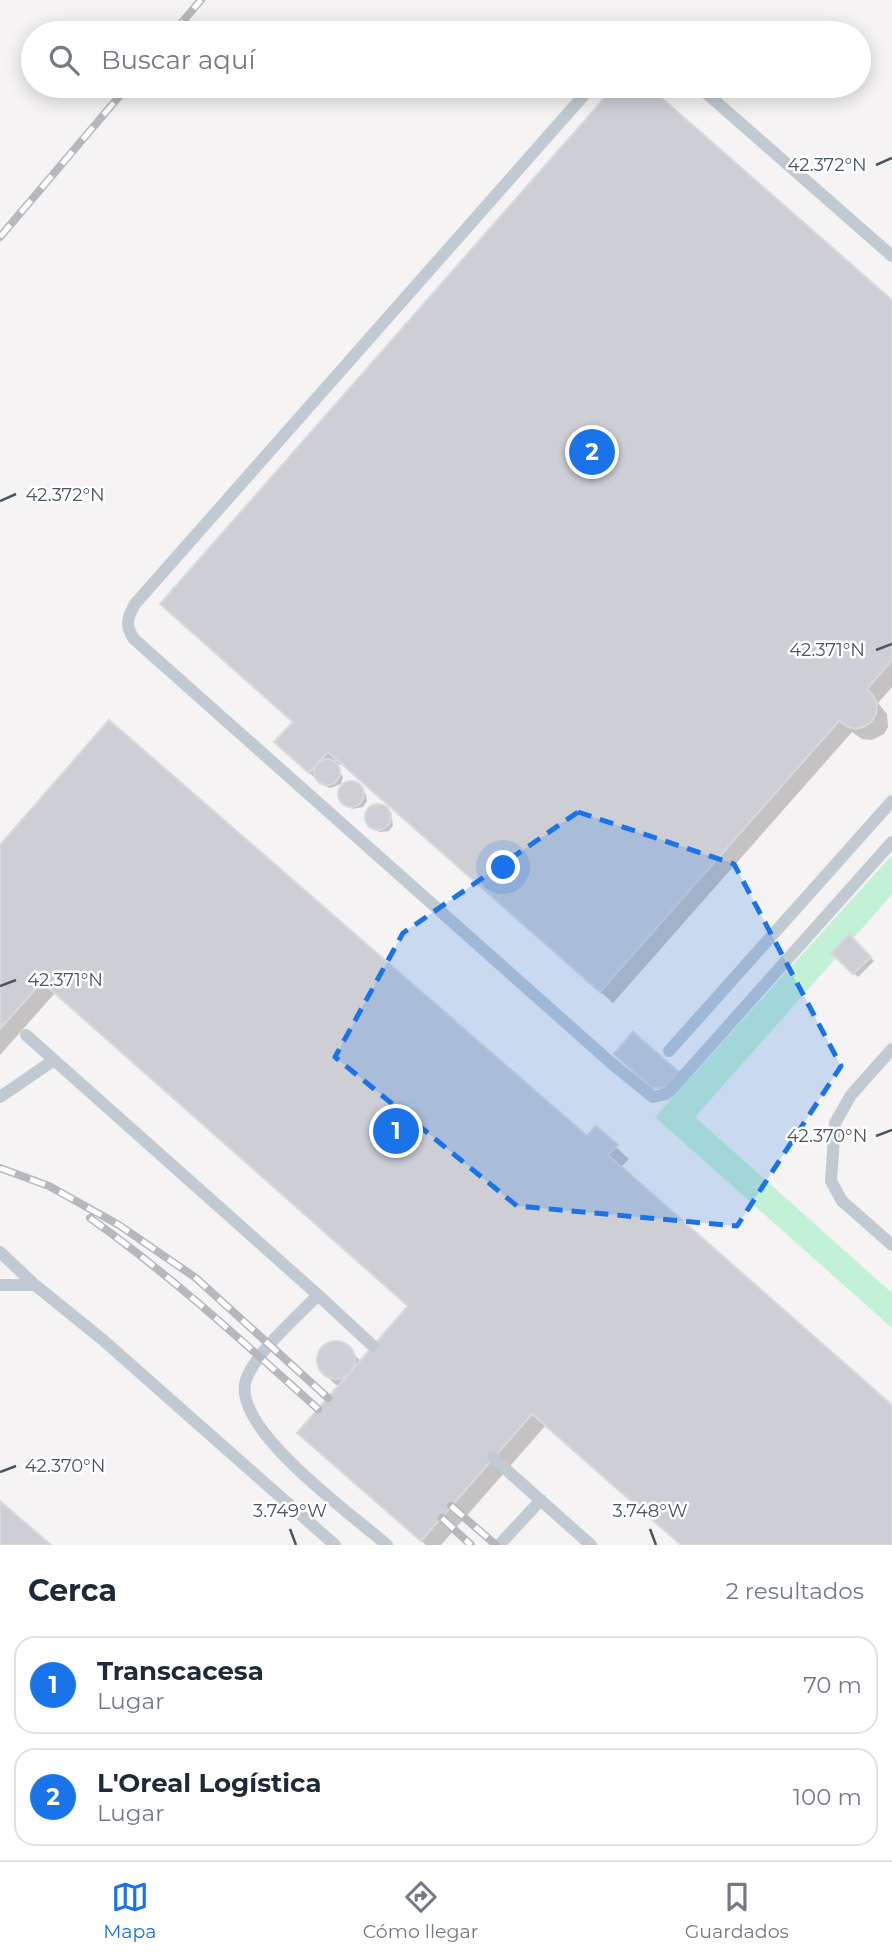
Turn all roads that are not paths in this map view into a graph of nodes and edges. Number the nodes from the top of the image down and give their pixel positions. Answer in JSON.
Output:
{"nodes":[{"id":1,"x":581,"y":98,"type":"edge"},
{"id":2,"x":712,"y":98,"type":"edge"},
{"id":3,"x":892,"y":256,"type":"edge"},
{"id":4,"x":892,"y":801,"type":"edge"},
{"id":5,"x":892,"y":842,"type":"edge"},
{"id":6,"x":26,"y":1035,"type":"dead end"},
{"id":7,"x":892,"y":1049,"type":"edge"},
{"id":8,"x":668,"y":1051,"type":"dead end"},
{"id":9,"x":54,"y":1060,"type":"junction"},
{"id":10,"x":0,"y":1097,"type":"edge"},
{"id":11,"x":892,"y":1245,"type":"edge"},
{"id":12,"x":0,"y":1252,"type":"edge"},
{"id":13,"x":0,"y":1285,"type":"edge"},
{"id":14,"x":35,"y":1285,"type":"junction"},
{"id":15,"x":318,"y":1295,"type":"junction"},
{"id":16,"x":373,"y":1346,"type":"dead end"},
{"id":17,"x":493,"y":1458,"type":"dead end"},
{"id":18,"x":541,"y":1500,"type":"junction"},
{"id":19,"x":335,"y":1545,"type":"edge"},
{"id":20,"x":387,"y":1545,"type":"edge"},
{"id":21,"x":499,"y":1545,"type":"edge"},
{"id":22,"x":592,"y":1545,"type":"edge"}],
"edges":[{"from":1,"to":5,"type":"lane"},
{"from":2,"to":3,"type":"lane"},
{"from":4,"to":8,"type":"lane"},
{"from":6,"to":9,"type":"lane"},
{"from":7,"to":11,"type":"lane"},
{"from":9,"to":10,"type":"lane"},
{"from":9,"to":15,"type":"lane"},
{"from":12,"to":14,"type":"lane"},
{"from":13,"to":14,"type":"lane"},
{"from":14,"to":19,"type":"lane"},
{"from":15,"to":16,"type":"lane"},
{"from":15,"to":20,"type":"lane"},
{"from":17,"to":18,"type":"lane"},
{"from":18,"to":21,"type":"lane"},
{"from":18,"to":22,"type":"lane"}]}
